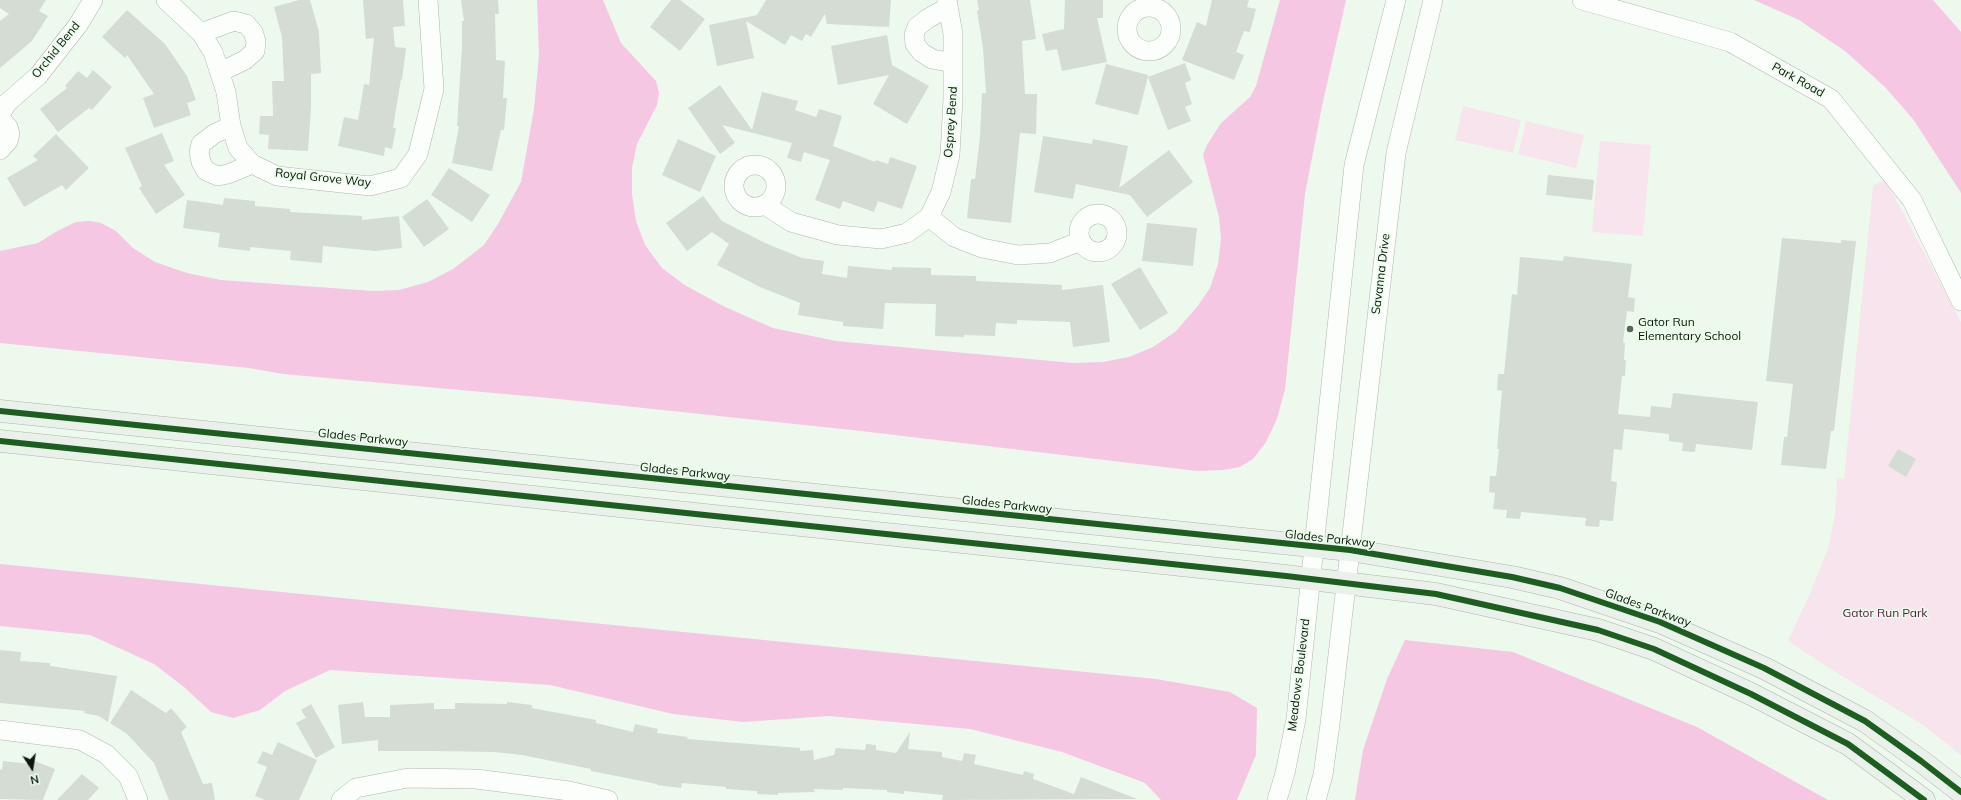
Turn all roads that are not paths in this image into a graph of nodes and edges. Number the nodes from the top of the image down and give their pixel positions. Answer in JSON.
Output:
{"nodes":[{"id":1,"x":93,"y":0,"type":"edge"},
{"id":2,"x":166,"y":0,"type":"edge"},
{"id":3,"x":428,"y":0,"type":"edge"},
{"id":4,"x":1396,"y":0,"type":"edge"},
{"id":5,"x":1433,"y":0,"type":"edge"},
{"id":6,"x":1582,"y":0,"type":"edge"},
{"id":7,"x":948,"y":4,"type":"edge"},
{"id":8,"x":201,"y":33,"type":"junction"},
{"id":9,"x":953,"y":63,"type":"junction"},
{"id":10,"x":220,"y":72,"type":"junction"},
{"id":11,"x":0,"y":115,"type":"edge"},
{"id":12,"x":0,"y":119,"type":"edge"},
{"id":13,"x":231,"y":126,"type":"junction"},
{"id":14,"x":0,"y":150,"type":"edge"},
{"id":15,"x":252,"y":164,"type":"junction"},
{"id":16,"x":766,"y":205,"type":"dead end"},
{"id":17,"x":929,"y":217,"type":"junction"},
{"id":18,"x":1081,"y":241,"type":"dead end"},
{"id":19,"x":1961,"y":302,"type":"edge"},
{"id":20,"x":0,"y":411,"type":"edge"},
{"id":21,"x":0,"y":441,"type":"edge"},
{"id":22,"x":1313,"y":548,"type":"junction"},
{"id":23,"x":1350,"y":550,"type":"junction"},
{"id":24,"x":1310,"y":579,"type":"junction"},
{"id":25,"x":1346,"y":583,"type":"junction"},
{"id":26,"x":0,"y":730,"type":"edge"},
{"id":27,"x":1961,"y":792,"type":"edge"},
{"id":28,"x":138,"y":800,"type":"edge"},
{"id":29,"x":341,"y":800,"type":"edge"},
{"id":30,"x":608,"y":800,"type":"edge"},
{"id":31,"x":1278,"y":800,"type":"edge"},
{"id":32,"x":1316,"y":800,"type":"edge"},
{"id":33,"x":1924,"y":800,"type":"edge"}],
"edges":[{"from":1,"to":11,"type":"street","name":"Orchid Bend"},
{"from":2,"to":8,"type":"street","name":"Royal Grove Way"},
{"from":3,"to":15,"type":"street","name":"Royal Grove Way"},
{"from":4,"to":22,"type":"street"},
{"from":5,"to":23,"type":"street","name":"Savanna Drive"},
{"from":6,"to":19,"type":"street","name":"Park Road"},
{"from":7,"to":9,"type":"street","name":"Osprey Bend"},
{"from":7,"to":9,"type":"street","name":"Osprey Bend"},
{"from":8,"to":10,"type":"street","name":"Royal Grove Way"},
{"from":8,"to":10,"type":"street"},
{"from":9,"to":17,"type":"street","name":"Osprey Bend"},
{"from":10,"to":13,"type":"street","name":"Royal Grove Way"},
{"from":12,"to":14,"type":"street"},
{"from":13,"to":15,"type":"street","name":"Royal Grove Way"},
{"from":13,"to":15,"type":"street"},
{"from":16,"to":17,"type":"street","name":"Osprey Bend"},
{"from":17,"to":18,"type":"street"},
{"from":20,"to":22,"type":"main road","name":"Glades Parkway"},
{"from":21,"to":24,"type":"main road"},
{"from":22,"to":23,"type":"main road","name":"Glades Parkway"},
{"from":22,"to":24,"type":"street","name":"Meadows Boulevard"},
{"from":23,"to":25,"type":"street"},
{"from":23,"to":27,"type":"main road","name":"Glades Parkway"},
{"from":24,"to":25,"type":"main road"},
{"from":24,"to":31,"type":"street","name":"Meadows Boulevard"},
{"from":25,"to":32,"type":"street"},
{"from":25,"to":33,"type":"main road"},
{"from":26,"to":28,"type":"street"},
{"from":29,"to":30,"type":"street"}]}
